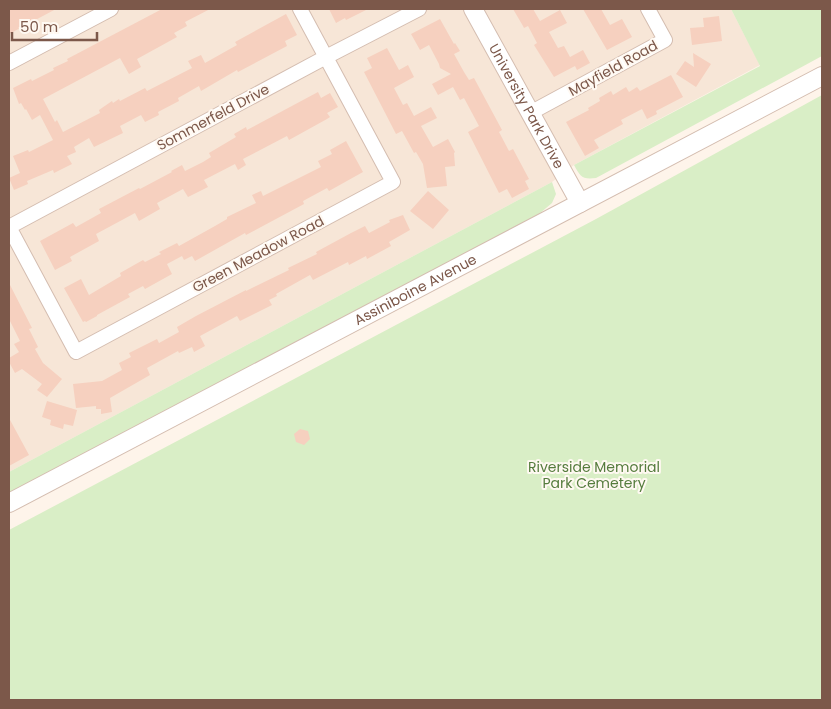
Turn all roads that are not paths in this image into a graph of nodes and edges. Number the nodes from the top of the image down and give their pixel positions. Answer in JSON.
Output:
{"nodes":[{"id":1,"x":111,"y":9,"type":"edge"},
{"id":2,"x":300,"y":9,"type":"edge"},
{"id":3,"x":419,"y":9,"type":"edge"},
{"id":4,"x":473,"y":9,"type":"edge"},
{"id":5,"x":648,"y":9,"type":"edge"},
{"id":6,"x":326,"y":56,"type":"junction"},
{"id":7,"x":9,"y":63,"type":"edge"},
{"id":8,"x":822,"y":76,"type":"edge"},
{"id":9,"x":530,"y":114,"type":"junction"},
{"id":10,"x":580,"y":203,"type":"junction"},
{"id":11,"x":9,"y":227,"type":"edge"},
{"id":12,"x":9,"y":504,"type":"edge"}],
"edges":[{"from":1,"to":7,"type":"street"},
{"from":2,"to":6,"type":"street","name":"Green Meadow Road"},
{"from":3,"to":6,"type":"street","name":"Sommerfeld Drive"},
{"from":4,"to":9,"type":"street","name":"University Park Drive"},
{"from":5,"to":9,"type":"street","name":"Mayfield Road"},
{"from":6,"to":11,"type":"street","name":"Sommerfeld Drive"},
{"from":6,"to":11,"type":"street","name":"Green Meadow Road"},
{"from":8,"to":10,"type":"street","name":"Assiniboine Avenue"},
{"from":9,"to":10,"type":"street","name":"University Park Drive"},
{"from":10,"to":12,"type":"street","name":"Assiniboine Avenue"}]}
